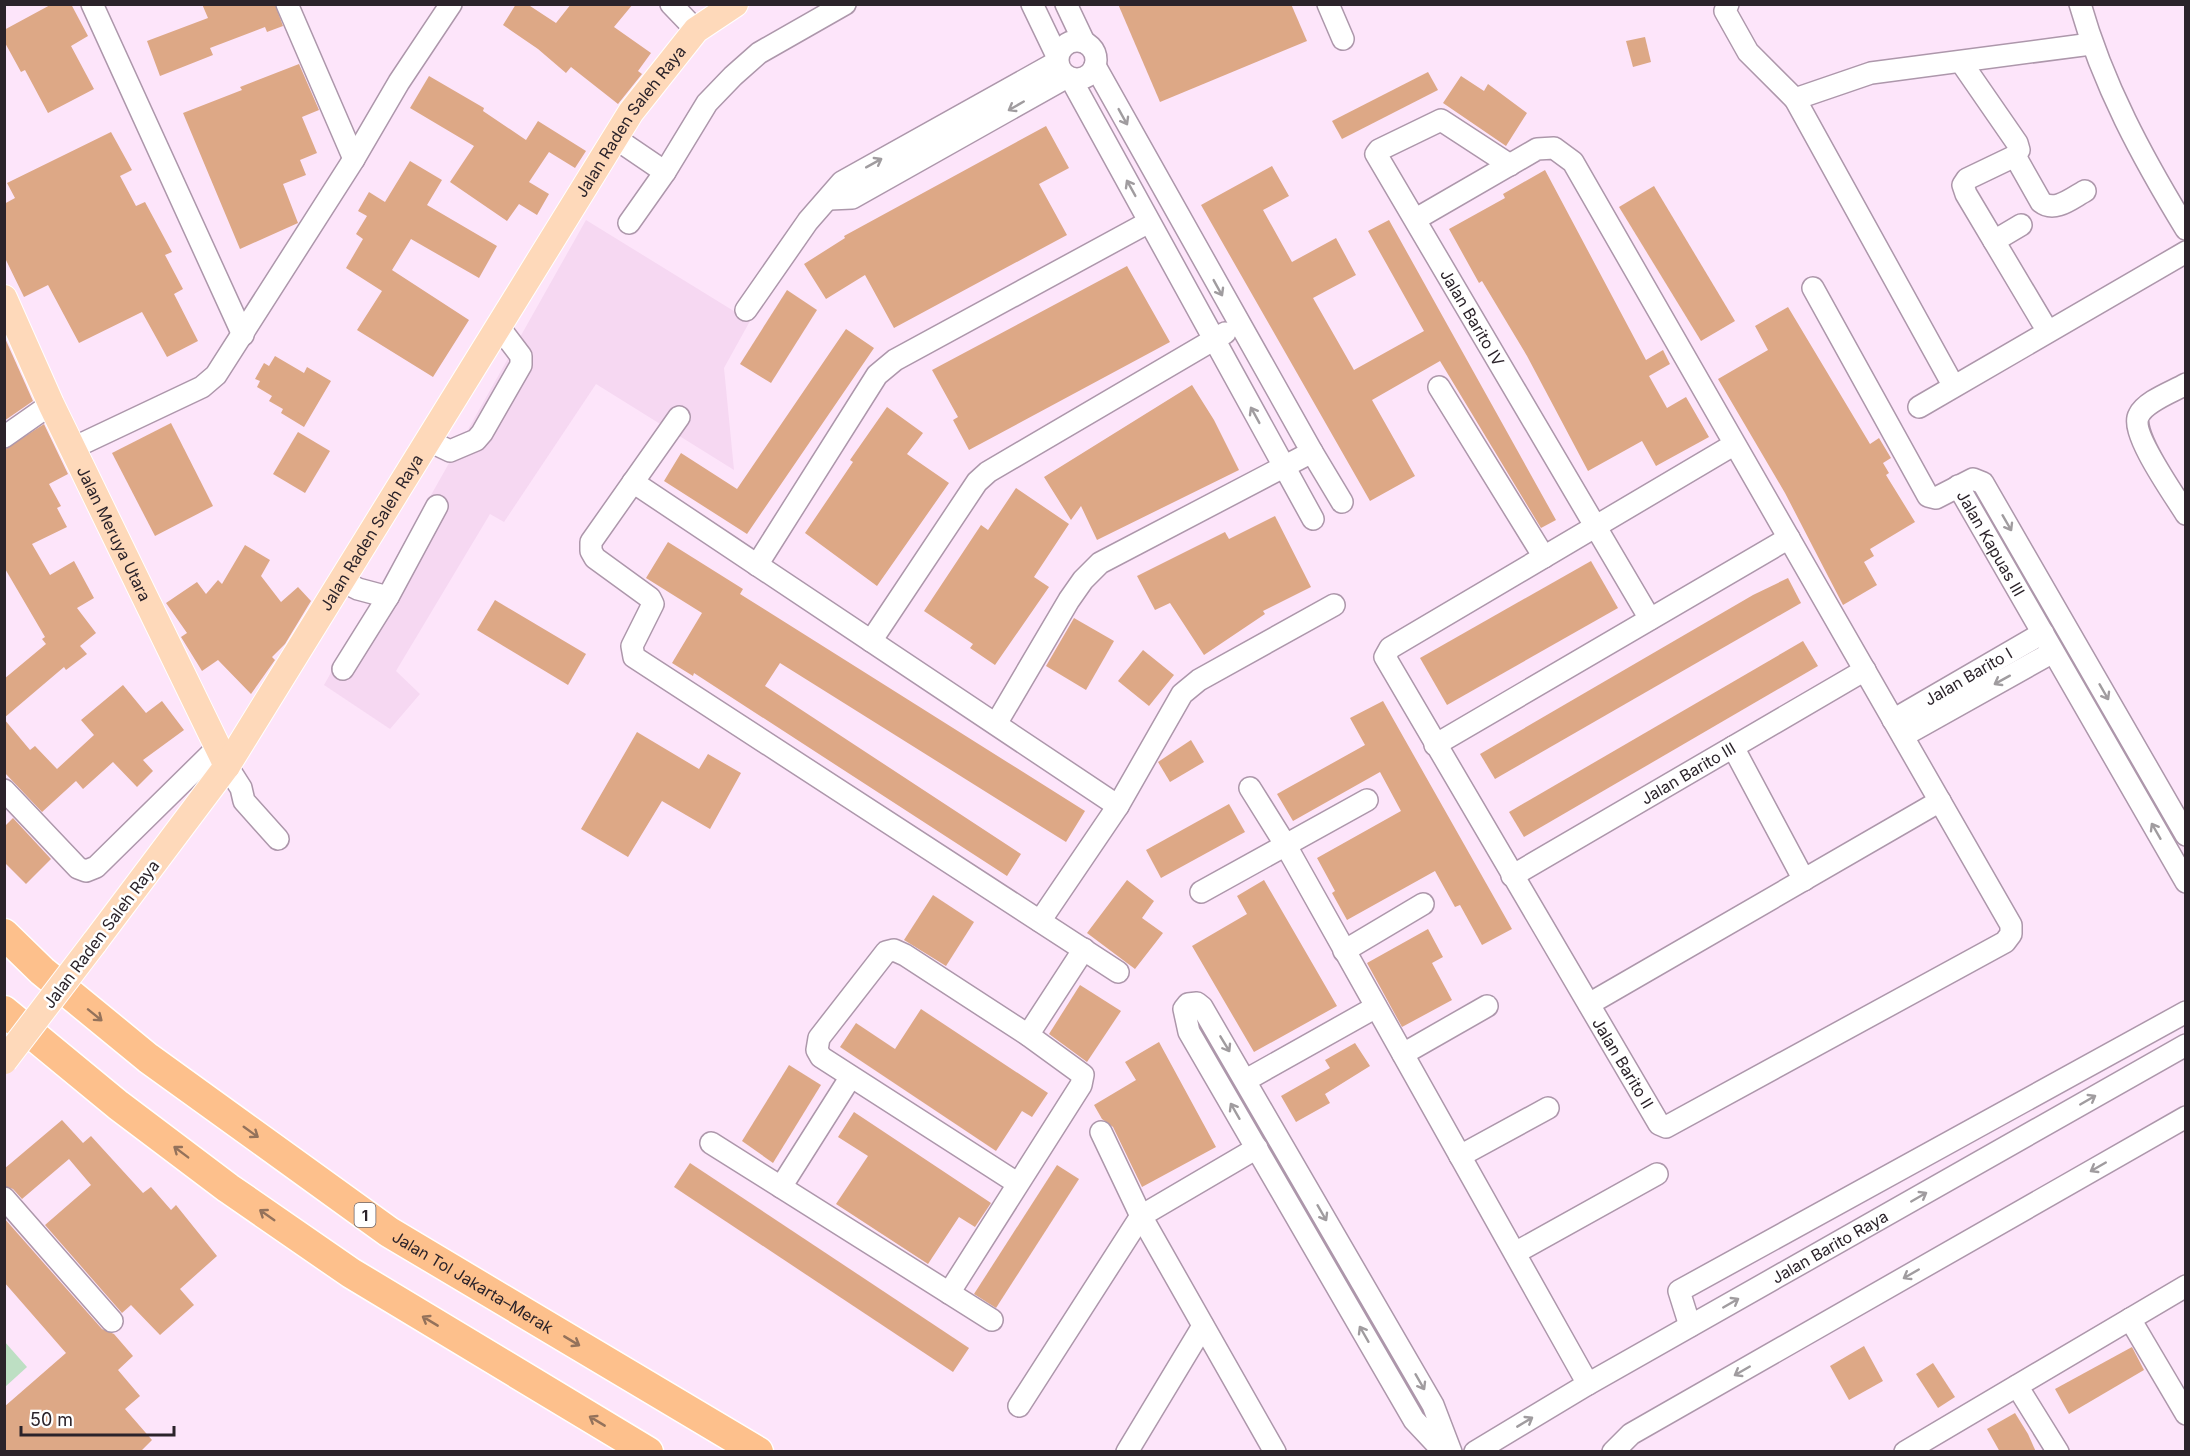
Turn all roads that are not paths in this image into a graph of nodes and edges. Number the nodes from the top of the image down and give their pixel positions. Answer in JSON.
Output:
{"nodes":[{"id":1,"x":92,"y":4,"type":"edge"},
{"id":2,"x":287,"y":4,"type":"edge"},
{"id":3,"x":451,"y":4,"type":"edge"},
{"id":4,"x":671,"y":4,"type":"edge"},
{"id":5,"x":735,"y":4,"type":"edge"},
{"id":6,"x":845,"y":4,"type":"edge"},
{"id":7,"x":1032,"y":4,"type":"edge"},
{"id":8,"x":1066,"y":4,"type":"edge"},
{"id":9,"x":1328,"y":4,"type":"edge"},
{"id":10,"x":1728,"y":4,"type":"edge"},
{"id":11,"x":2080,"y":4,"type":"edge"},
{"id":12,"x":696,"y":30,"type":"junction"},
{"id":13,"x":1343,"y":39,"type":"dead end"},
{"id":14,"x":1084,"y":42,"type":"junction"},
{"id":15,"x":2091,"y":44,"type":"junction"},
{"id":16,"x":1961,"y":62,"type":"junction"},
{"id":17,"x":1095,"y":66,"type":"junction"},
{"id":18,"x":1063,"y":68,"type":"junction"},
{"id":19,"x":1795,"y":99,"type":"junction"},
{"id":20,"x":615,"y":138,"type":"junction"},
{"id":21,"x":2015,"y":156,"type":"junction"},
{"id":22,"x":354,"y":159,"type":"junction"},
{"id":23,"x":1510,"y":165,"type":"junction"},
{"id":24,"x":665,"y":172,"type":"junction"},
{"id":25,"x":2085,"y":191,"type":"dead end"},
{"id":26,"x":1416,"y":219,"type":"junction"},
{"id":27,"x":1149,"y":222,"type":"junction"},
{"id":28,"x":629,"y":223,"type":"dead end"},
{"id":29,"x":2020,"y":225,"type":"dead end"},
{"id":30,"x":2186,"y":229,"type":"edge"},
{"id":31,"x":1994,"y":241,"type":"junction"},
{"id":32,"x":2186,"y":252,"type":"edge"},
{"id":33,"x":1813,"y":288,"type":"dead end"},
{"id":34,"x":4,"y":298,"type":"edge"},
{"id":35,"x":746,"y":310,"type":"dead end"},
{"id":36,"x":1238,"y":325,"type":"junction"},
{"id":37,"x":499,"y":327,"type":"junction"},
{"id":38,"x":2047,"y":330,"type":"junction"},
{"id":39,"x":243,"y":335,"type":"junction"},
{"id":40,"x":1214,"y":340,"type":"junction"},
{"id":41,"x":2186,"y":384,"type":"edge"},
{"id":42,"x":1953,"y":385,"type":"junction"},
{"id":43,"x":1438,"y":387,"type":"dead end"},
{"id":44,"x":51,"y":404,"type":"junction"},
{"id":45,"x":1919,"y":406,"type":"dead end"},
{"id":46,"x":679,"y":417,"type":"dead end"},
{"id":47,"x":4,"y":437,"type":"edge"},
{"id":48,"x":429,"y":441,"type":"junction"},
{"id":49,"x":1734,"y":444,"type":"junction"},
{"id":50,"x":73,"y":448,"type":"junction"},
{"id":51,"x":1312,"y":452,"type":"junction"},
{"id":52,"x":1283,"y":466,"type":"junction"},
{"id":53,"x":633,"y":482,"type":"junction"},
{"id":54,"x":1958,"y":486,"type":"junction"},
{"id":55,"x":1342,"y":502,"type":"dead end"},
{"id":56,"x":438,"y":506,"type":"dead end"},
{"id":57,"x":2186,"y":514,"type":"edge"},
{"id":58,"x":1313,"y":519,"type":"dead end"},
{"id":59,"x":1595,"y":526,"type":"junction"},
{"id":60,"x":1789,"y":538,"type":"junction"},
{"id":61,"x":1544,"y":557,"type":"junction"},
{"id":62,"x":757,"y":565,"type":"junction"},
{"id":63,"x":342,"y":581,"type":"junction"},
{"id":64,"x":388,"y":597,"type":"junction"},
{"id":65,"x":1334,"y":605,"type":"dead end"},
{"id":66,"x":1650,"y":619,"type":"junction"},
{"id":67,"x":871,"y":641,"type":"junction"},
{"id":68,"x":2048,"y":642,"type":"junction"},
{"id":69,"x":343,"y":669,"type":"dead end"},
{"id":70,"x":1865,"y":670,"type":"junction"},
{"id":71,"x":996,"y":724,"type":"junction"},
{"id":72,"x":1898,"y":728,"type":"junction"},
{"id":73,"x":1435,"y":745,"type":"junction"},
{"id":74,"x":1733,"y":747,"type":"junction"},
{"id":75,"x":223,"y":757,"type":"junction"},
{"id":76,"x":1250,"y":788,"type":"dead end"},
{"id":77,"x":4,"y":790,"type":"edge"},
{"id":78,"x":1367,"y":800,"type":"dead end"},
{"id":79,"x":1940,"y":801,"type":"junction"},
{"id":80,"x":1118,"y":806,"type":"junction"},
{"id":81,"x":2186,"y":835,"type":"edge"},
{"id":82,"x":278,"y":839,"type":"dead end"},
{"id":83,"x":1285,"y":844,"type":"junction"},
{"id":84,"x":1512,"y":876,"type":"junction"},
{"id":85,"x":1804,"y":880,"type":"junction"},
{"id":86,"x":2186,"y":882,"type":"edge"},
{"id":87,"x":1201,"y":892,"type":"dead end"},
{"id":88,"x":1423,"y":904,"type":"dead end"},
{"id":89,"x":1040,"y":921,"type":"junction"},
{"id":90,"x":4,"y":934,"type":"edge"},
{"id":91,"x":1084,"y":949,"type":"junction"},
{"id":92,"x":1344,"y":951,"type":"junction"},
{"id":93,"x":1118,"y":972,"type":"dead end"},
{"id":94,"x":1588,"y":1004,"type":"junction"},
{"id":95,"x":1487,"y":1006,"type":"dead end"},
{"id":96,"x":1376,"y":1007,"type":"junction"},
{"id":97,"x":2186,"y":1012,"type":"edge"},
{"id":98,"x":8,"y":1015,"type":"edge"},
{"id":99,"x":1028,"y":1035,"type":"junction"},
{"id":100,"x":2186,"y":1045,"type":"edge"},
{"id":101,"x":1403,"y":1054,"type":"junction"},
{"id":102,"x":4,"y":1060,"type":"edge"},
{"id":103,"x":850,"y":1078,"type":"junction"},
{"id":104,"x":1246,"y":1080,"type":"junction"},
{"id":105,"x":1548,"y":1108,"type":"dead end"},
{"id":106,"x":2186,"y":1117,"type":"edge"},
{"id":107,"x":1101,"y":1132,"type":"dead end"},
{"id":108,"x":711,"y":1143,"type":"dead end"},
{"id":109,"x":1257,"y":1148,"type":"junction"},
{"id":110,"x":1460,"y":1156,"type":"junction"},
{"id":111,"x":1657,"y":1174,"type":"dead end"},
{"id":112,"x":1017,"y":1183,"type":"junction"},
{"id":113,"x":781,"y":1187,"type":"junction"},
{"id":114,"x":4,"y":1198,"type":"edge"},
{"id":115,"x":1141,"y":1216,"type":"junction"},
{"id":116,"x":1515,"y":1253,"type":"junction"},
{"id":117,"x":2186,"y":1286,"type":"edge"},
{"id":118,"x":1367,"y":1290,"type":"junction"},
{"id":119,"x":949,"y":1293,"type":"junction"},
{"id":120,"x":1347,"y":1304,"type":"junction"},
{"id":121,"x":2130,"y":1319,"type":"junction"},
{"id":122,"x":992,"y":1320,"type":"dead end"},
{"id":123,"x":112,"y":1321,"type":"dead end"},
{"id":124,"x":1203,"y":1326,"type":"junction"},
{"id":125,"x":1690,"y":1326,"type":"junction"},
{"id":126,"x":1588,"y":1384,"type":"junction"},
{"id":127,"x":2017,"y":1386,"type":"junction"},
{"id":128,"x":1019,"y":1406,"type":"dead end"},
{"id":129,"x":2186,"y":1414,"type":"edge"},
{"id":130,"x":1929,"y":1446,"type":"edge"},
{"id":131,"x":1268,"y":1448,"type":"edge"},
{"id":132,"x":648,"y":1452,"type":"edge"},
{"id":133,"x":758,"y":1452,"type":"edge"},
{"id":134,"x":1127,"y":1452,"type":"edge"},
{"id":135,"x":1444,"y":1452,"type":"edge"},
{"id":136,"x":1451,"y":1452,"type":"edge"},
{"id":137,"x":1475,"y":1452,"type":"edge"},
{"id":138,"x":1613,"y":1452,"type":"edge"},
{"id":139,"x":1905,"y":1452,"type":"edge"},
{"id":140,"x":2058,"y":1452,"type":"edge"}],
"edges":[{"from":1,"to":39,"type":"street"},
{"from":2,"to":22,"type":"street"},
{"from":3,"to":22,"type":"street"},
{"from":4,"to":12,"type":"street"},
{"from":5,"to":12,"type":"main road","name":"Jalan Raden Saleh Raya"},
{"from":6,"to":24,"type":"street"},
{"from":7,"to":18,"type":"street"},
{"from":8,"to":14,"type":"street"},
{"from":9,"to":13,"type":"street"},
{"from":10,"to":19,"type":"street"},
{"from":11,"to":15,"type":"street"},
{"from":12,"to":20,"type":"main road","name":"Jalan Raden Saleh Raya"},
{"from":14,"to":17,"type":"street"},
{"from":14,"to":18,"type":"street"},
{"from":15,"to":16,"type":"street"},
{"from":15,"to":30,"type":"street"},
{"from":16,"to":19,"type":"street"},
{"from":16,"to":21,"type":"street"},
{"from":17,"to":18,"type":"street"},
{"from":17,"to":36,"type":"street","one_way":true},
{"from":27,"to":18,"type":"street","one_way":true},
{"from":18,"to":35,"type":"street"},
{"from":19,"to":42,"type":"street"},
{"from":20,"to":24,"type":"street"},
{"from":20,"to":37,"type":"main road","name":"Jalan Raden Saleh Raya"},
{"from":21,"to":25,"type":"street"},
{"from":21,"to":31,"type":"street"},
{"from":22,"to":39,"type":"street"},
{"from":23,"to":26,"type":"street"},
{"from":23,"to":26,"type":"street","name":"Jalan Barito IV"},
{"from":23,"to":49,"type":"street"},
{"from":24,"to":28,"type":"street"},
{"from":26,"to":59,"type":"street","name":"Jalan Barito IV"},
{"from":27,"to":40,"type":"street"},
{"from":27,"to":62,"type":"street"},
{"from":29,"to":31,"type":"street"},
{"from":31,"to":38,"type":"street"},
{"from":32,"to":38,"type":"street"},
{"from":33,"to":54,"type":"street"},
{"from":34,"to":44,"type":"main road","name":"Jalan Meruya Utara"},
{"from":36,"to":40,"type":"street"},
{"from":36,"to":51,"type":"street"},
{"from":37,"to":48,"type":"main road","name":"Jalan Raden Saleh Raya"},
{"from":37,"to":48,"type":"street"},
{"from":38,"to":42,"type":"street"},
{"from":39,"to":50,"type":"street"},
{"from":52,"to":40,"type":"street","one_way":true},
{"from":40,"to":67,"type":"street"},
{"from":41,"to":57,"type":"street"},
{"from":42,"to":45,"type":"street"},
{"from":43,"to":61,"type":"street"},
{"from":44,"to":47,"type":"street"},
{"from":44,"to":50,"type":"main road","name":"Jalan Meruya Utara"},
{"from":46,"to":53,"type":"street"},
{"from":48,"to":63,"type":"main road","name":"Jalan Raden Saleh Raya"},
{"from":49,"to":59,"type":"street"},
{"from":49,"to":60,"type":"street"},
{"from":50,"to":75,"type":"main road","name":"Jalan Meruya Utara"},
{"from":51,"to":52,"type":"street"},
{"from":51,"to":55,"type":"street"},
{"from":52,"to":58,"type":"street"},
{"from":52,"to":71,"type":"street"},
{"from":53,"to":62,"type":"street"},
{"from":53,"to":89,"type":"street"},
{"from":54,"to":68,"type":"street","name":"Jalan Kapuas III"},
{"from":54,"to":81,"type":"street","name":"Jalan Kapuas III","one_way":true},
{"from":56,"to":64,"type":"street"},
{"from":59,"to":61,"type":"street"},
{"from":59,"to":66,"type":"street","name":"Jalan Barito IV"},
{"from":60,"to":66,"type":"street"},
{"from":60,"to":70,"type":"street"},
{"from":61,"to":73,"type":"street","name":"Jalan Barito II"},
{"from":62,"to":67,"type":"street"},
{"from":63,"to":64,"type":"street"},
{"from":63,"to":75,"type":"main road","name":"Jalan Raden Saleh Raya"},
{"from":64,"to":69,"type":"street"},
{"from":65,"to":80,"type":"street"},
{"from":66,"to":73,"type":"street"},
{"from":67,"to":71,"type":"street"},
{"from":68,"to":72,"type":"street","name":"Jalan Barito I"},
{"from":86,"to":68,"type":"street","name":"Jalan Kapuas III","one_way":true},
{"from":70,"to":72,"type":"street"},
{"from":70,"to":74,"type":"street","name":"Jalan Barito III"},
{"from":71,"to":80,"type":"street"},
{"from":72,"to":79,"type":"street"},
{"from":73,"to":84,"type":"street","name":"Jalan Barito II"},
{"from":74,"to":84,"type":"street","name":"Jalan Barito III"},
{"from":74,"to":85,"type":"street"},
{"from":75,"to":77,"type":"street"},
{"from":75,"to":82,"type":"street"},
{"from":75,"to":102,"type":"main road","name":"Jalan Raden Saleh Raya","bridge":true},
{"from":76,"to":83,"type":"street"},
{"from":78,"to":83,"type":"street"},
{"from":79,"to":85,"type":"street"},
{"from":79,"to":94,"type":"street","name":"Jalan Barito II"},
{"from":80,"to":89,"type":"street"},
{"from":83,"to":87,"type":"street"},
{"from":83,"to":92,"type":"street"},
{"from":84,"to":94,"type":"street","name":"Jalan Barito II"},
{"from":85,"to":94,"type":"street"},
{"from":88,"to":92,"type":"street"},
{"from":89,"to":91,"type":"street"},
{"from":90,"to":133,"type":"highway","name":"Jalan Tol Jakarta–Merak","number":"1","one_way":true},
{"from":91,"to":93,"type":"street"},
{"from":91,"to":99,"type":"street"},
{"from":92,"to":96,"type":"street"},
{"from":95,"to":101,"type":"street"},
{"from":96,"to":101,"type":"street"},
{"from":96,"to":104,"type":"street"},
{"from":97,"to":125,"type":"street"},
{"from":132,"to":98,"type":"highway","one_way":true},
{"from":99,"to":103,"type":"street"},
{"from":99,"to":112,"type":"street"},
{"from":125,"to":100,"type":"street","name":"Jalan Barito Raya","one_way":true},
{"from":101,"to":110,"type":"street"},
{"from":103,"to":112,"type":"street"},
{"from":103,"to":113,"type":"street"},
{"from":109,"to":104,"type":"street","one_way":true},
{"from":104,"to":118,"type":"street","one_way":true},
{"from":105,"to":110,"type":"street"},
{"from":106,"to":138,"type":"street","one_way":true},
{"from":107,"to":115,"type":"street"},
{"from":108,"to":113,"type":"street"},
{"from":109,"to":115,"type":"street"},
{"from":109,"to":120,"type":"street"},
{"from":110,"to":116,"type":"street"},
{"from":111,"to":116,"type":"street"},
{"from":112,"to":119,"type":"street"},
{"from":113,"to":119,"type":"street"},
{"from":114,"to":123,"type":"street"},
{"from":115,"to":124,"type":"street"},
{"from":115,"to":128,"type":"street"},
{"from":116,"to":126,"type":"street"},
{"from":117,"to":121,"type":"street"},
{"from":118,"to":120,"type":"street"},
{"from":118,"to":136,"type":"street","one_way":true},
{"from":119,"to":122,"type":"street"},
{"from":135,"to":120,"type":"street","one_way":true},
{"from":121,"to":127,"type":"street"},
{"from":121,"to":129,"type":"street"},
{"from":124,"to":131,"type":"street"},
{"from":124,"to":134,"type":"street"},
{"from":125,"to":126,"type":"street","name":"Jalan Barito Raya"},
{"from":137,"to":126,"type":"street","name":"Jalan Barito Raya","one_way":true},
{"from":127,"to":130,"type":"street"},
{"from":127,"to":140,"type":"street"},
{"from":130,"to":139,"type":"street"}]}
